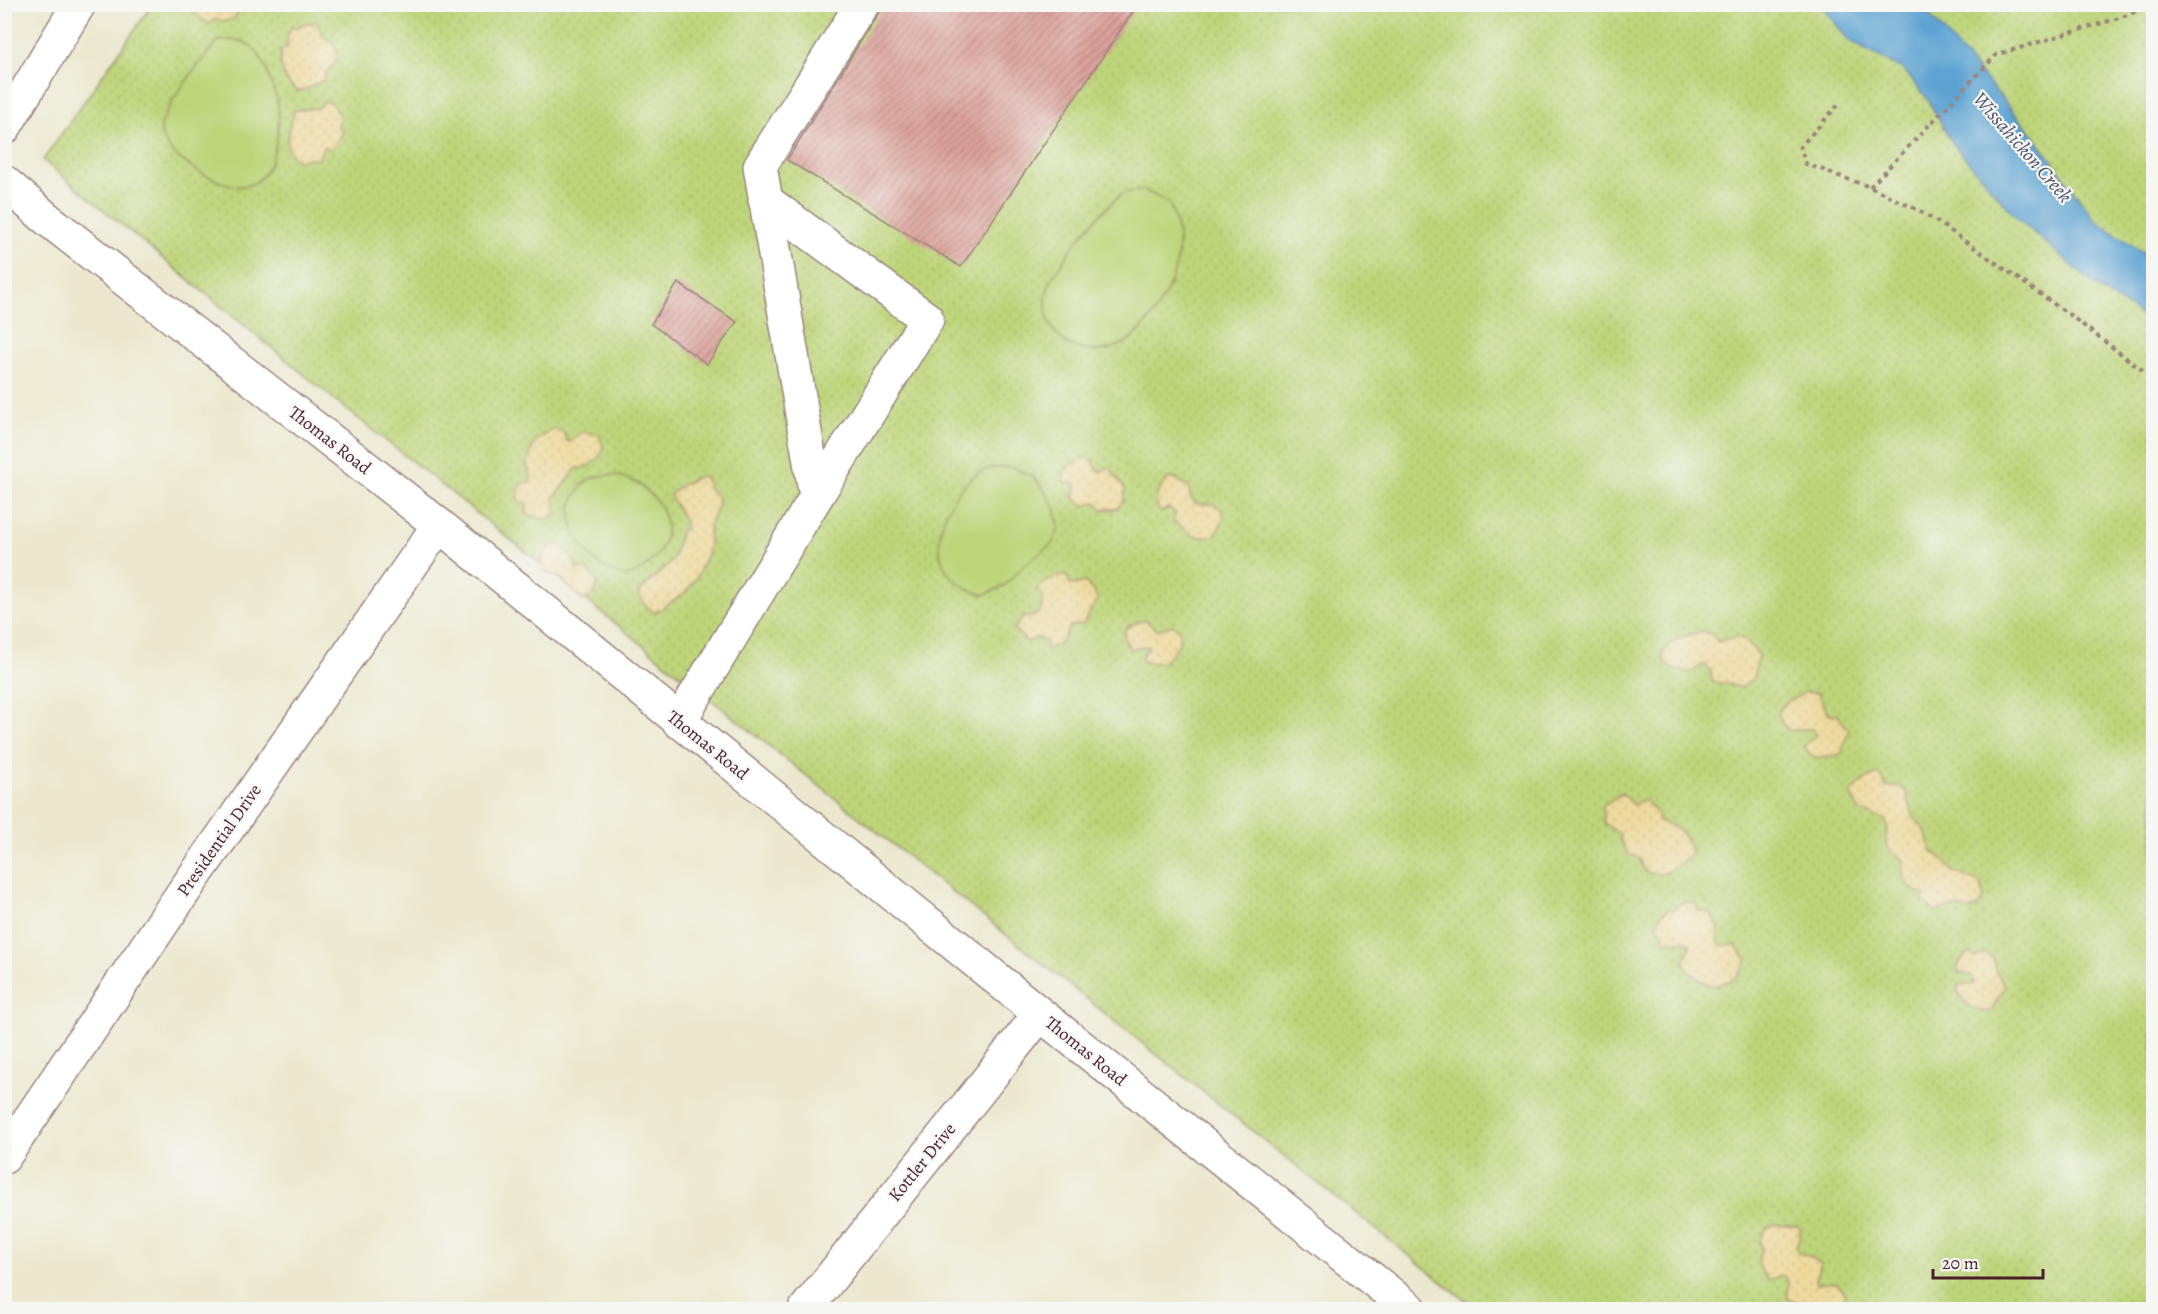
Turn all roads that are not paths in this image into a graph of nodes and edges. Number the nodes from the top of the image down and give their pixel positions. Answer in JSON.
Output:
{"nodes":[{"id":1,"x":79,"y":4,"type":"edge"},
{"id":2,"x":862,"y":4,"type":"edge"},
{"id":3,"x":4,"y":128,"type":"edge"},
{"id":4,"x":4,"y":182,"type":"edge"},
{"id":5,"x":765,"y":200,"type":"junction"},
{"id":6,"x":816,"y":497,"type":"junction"},
{"id":7,"x":439,"y":525,"type":"junction"},
{"id":8,"x":679,"y":722,"type":"junction"},
{"id":9,"x":1040,"y":1014,"type":"junction"},
{"id":10,"x":4,"y":1157,"type":"edge"},
{"id":11,"x":805,"y":1310,"type":"edge"},
{"id":12,"x":1411,"y":1310,"type":"edge"}],
"edges":[{"from":1,"to":3,"type":"street"},
{"from":2,"to":5,"type":"street"},
{"from":4,"to":7,"type":"street","name":"Thomas Road"},
{"from":5,"to":6,"type":"street"},
{"from":5,"to":6,"type":"street"},
{"from":6,"to":8,"type":"street"},
{"from":7,"to":8,"type":"street","name":"Thomas Road"},
{"from":7,"to":10,"type":"street","name":"Presidential Drive"},
{"from":8,"to":9,"type":"street","name":"Thomas Road"},
{"from":9,"to":11,"type":"street","name":"Kottler Drive"},
{"from":9,"to":12,"type":"street","name":"Thomas Road"}]}
